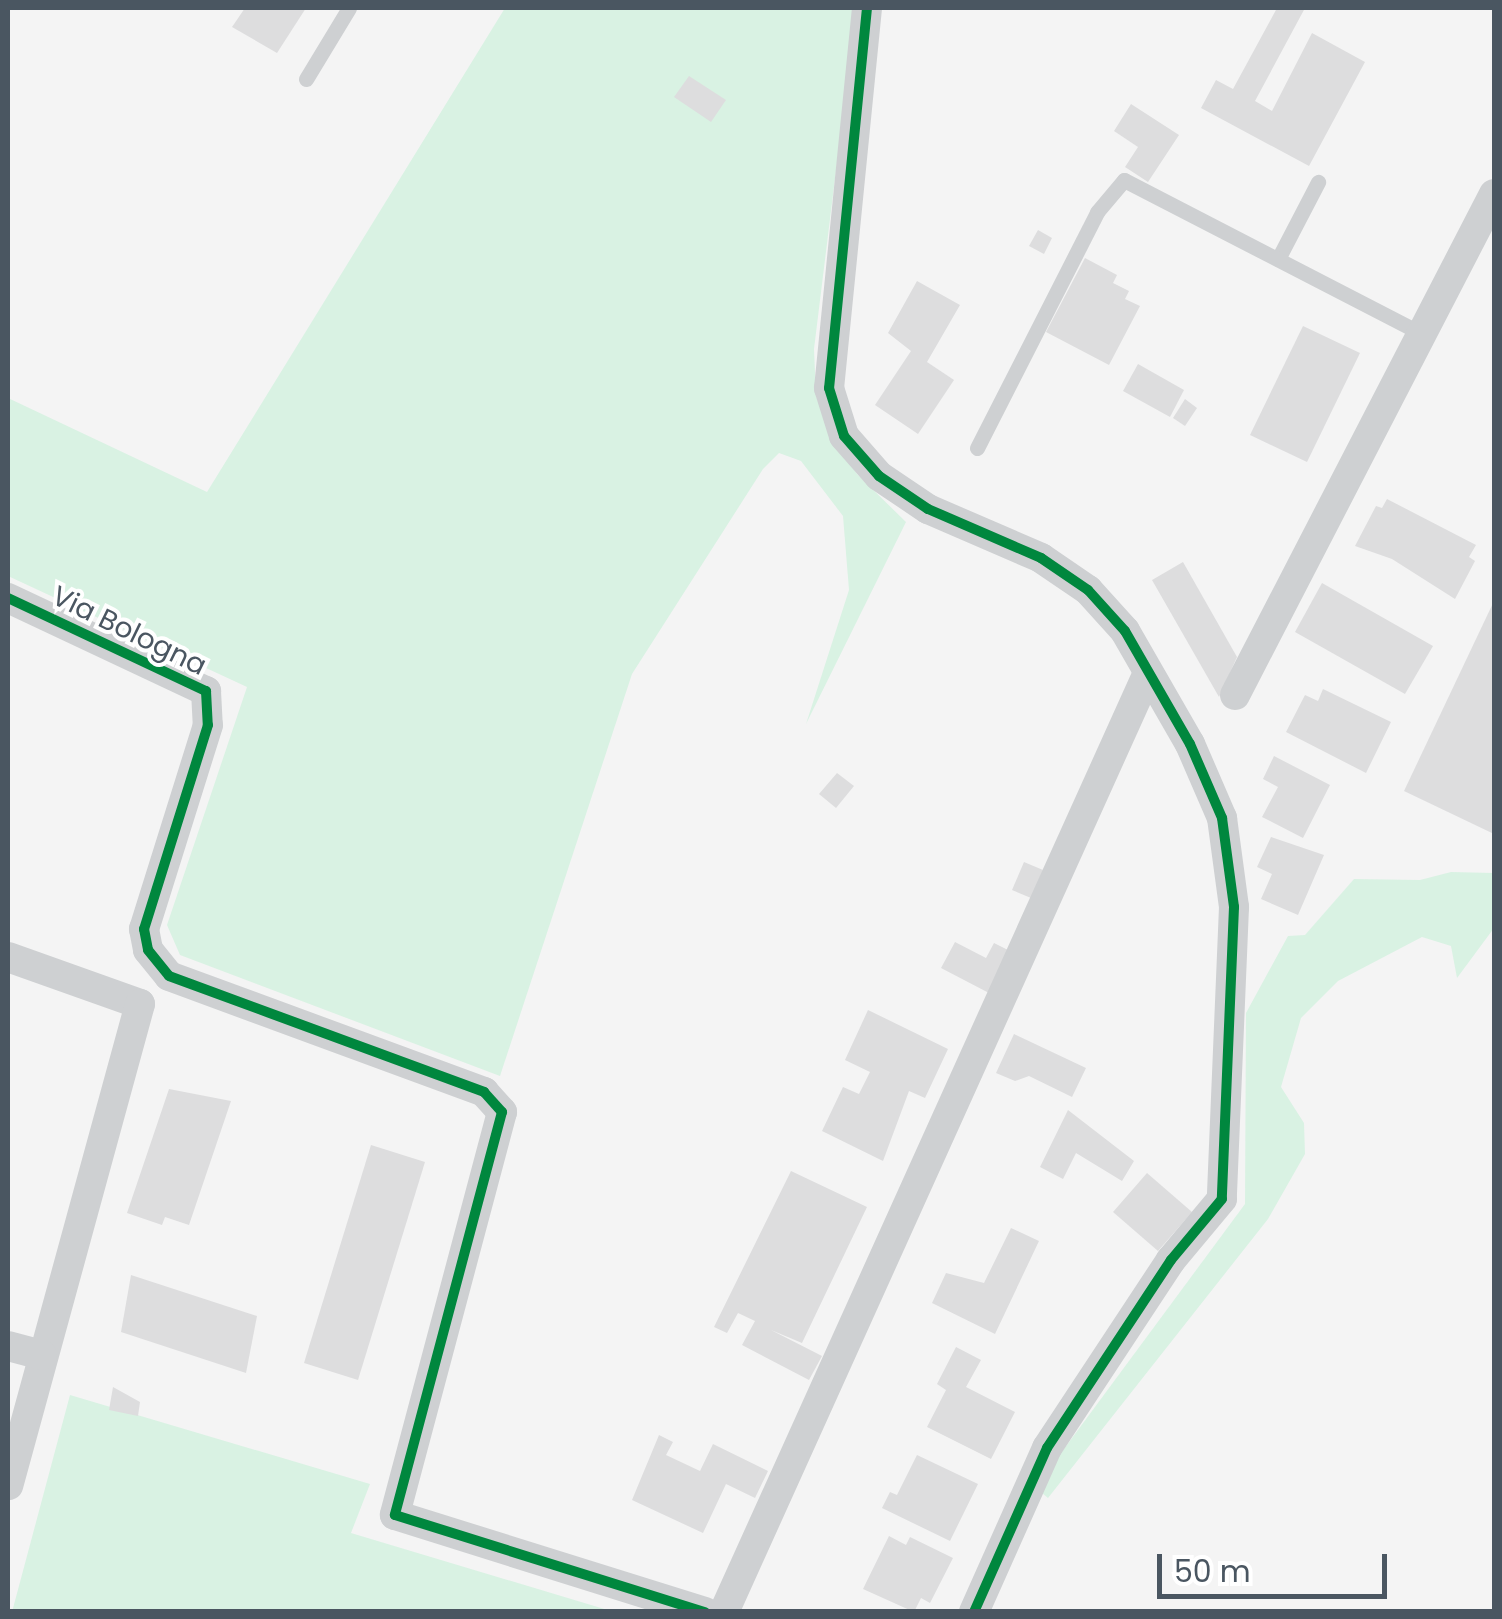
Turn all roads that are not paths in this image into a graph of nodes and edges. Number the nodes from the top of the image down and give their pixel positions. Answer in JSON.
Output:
{"nodes":[{"id":1,"x":350,"y":8,"type":"edge"},
{"id":2,"x":867,"y":8,"type":"edge"},
{"id":3,"x":306,"y":79,"type":"dead end"},
{"id":4,"x":1318,"y":182,"type":"dead end"},
{"id":5,"x":1494,"y":194,"type":"edge"},
{"id":6,"x":1278,"y":259,"type":"junction"},
{"id":7,"x":1422,"y":334,"type":"junction"},
{"id":8,"x":977,"y":448,"type":"dead end"},
{"id":9,"x":8,"y":598,"type":"edge"},
{"id":10,"x":1148,"y":673,"type":"junction"},
{"id":11,"x":1235,"y":695,"type":"dead end"},
{"id":12,"x":8,"y":957,"type":"edge"},
{"id":13,"x":8,"y":1346,"type":"edge"},
{"id":14,"x":42,"y":1356,"type":"junction"},
{"id":15,"x":8,"y":1485,"type":"edge"},
{"id":16,"x":706,"y":1612,"type":"edge"},
{"id":17,"x":724,"y":1612,"type":"edge"},
{"id":18,"x":974,"y":1612,"type":"edge"}],
"edges":[{"from":1,"to":3,"type":"lane"},
{"from":2,"to":10,"type":"street"},
{"from":4,"to":6,"type":"lane"},
{"from":5,"to":7,"type":"street"},
{"from":6,"to":7,"type":"lane"},
{"from":6,"to":8,"type":"lane"},
{"from":7,"to":11,"type":"street"},
{"from":9,"to":16,"type":"street","name":"Via Bologna"},
{"from":10,"to":17,"type":"street"},
{"from":10,"to":18,"type":"street"},
{"from":12,"to":14,"type":"street"},
{"from":13,"to":14,"type":"street"},
{"from":14,"to":15,"type":"street"}]}
